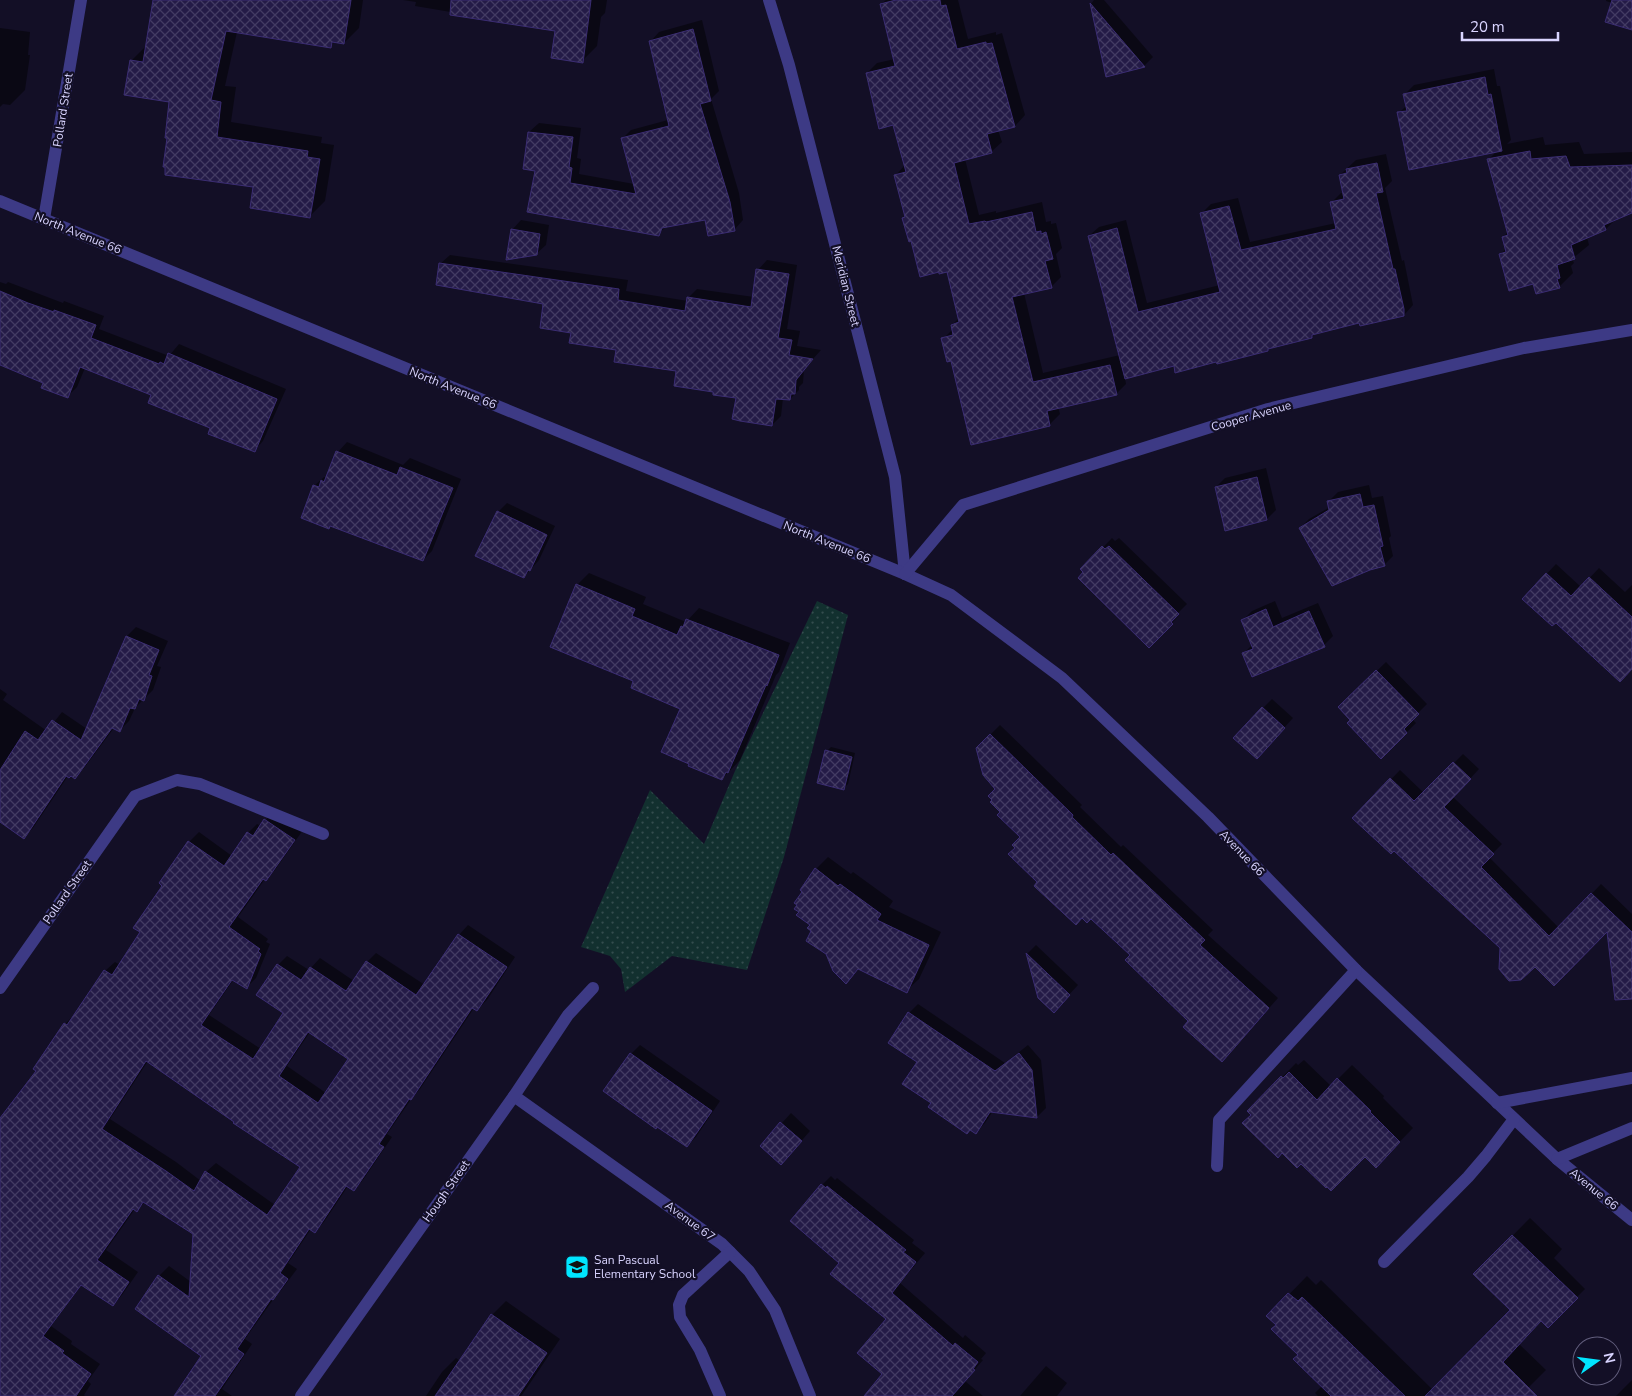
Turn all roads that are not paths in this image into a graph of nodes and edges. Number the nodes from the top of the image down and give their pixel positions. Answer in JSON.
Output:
{"nodes":[{"id":1,"x":81,"y":0,"type":"edge"},
{"id":2,"x":770,"y":0,"type":"edge"},
{"id":3,"x":0,"y":201,"type":"edge"},
{"id":4,"x":44,"y":219,"type":"junction"},
{"id":5,"x":1632,"y":330,"type":"edge"},
{"id":6,"x":905,"y":574,"type":"junction"},
{"id":7,"x":323,"y":834,"type":"dead end"},
{"id":8,"x":1356,"y":970,"type":"junction"},
{"id":9,"x":0,"y":988,"type":"edge"},
{"id":10,"x":593,"y":988,"type":"dead end"},
{"id":11,"x":1632,"y":1078,"type":"edge"},
{"id":12,"x":514,"y":1096,"type":"junction"},
{"id":13,"x":1497,"y":1103,"type":"junction"},
{"id":14,"x":1514,"y":1119,"type":"junction"},
{"id":15,"x":1632,"y":1128,"type":"edge"},
{"id":16,"x":1557,"y":1159,"type":"junction"},
{"id":17,"x":1217,"y":1166,"type":"dead end"},
{"id":18,"x":1632,"y":1220,"type":"edge"},
{"id":19,"x":730,"y":1252,"type":"junction"},
{"id":20,"x":1384,"y":1262,"type":"dead end"},
{"id":21,"x":301,"y":1396,"type":"edge"},
{"id":22,"x":720,"y":1396,"type":"edge"},
{"id":23,"x":810,"y":1396,"type":"edge"}],
"edges":[{"from":1,"to":4,"type":"street","name":"Pollard Street"},
{"from":2,"to":6,"type":"street","name":"Meridian Street"},
{"from":3,"to":4,"type":"street","name":"North Avenue 66"},
{"from":4,"to":6,"type":"street","name":"North Avenue 66"},
{"from":5,"to":6,"type":"street","name":"Cooper Avenue"},
{"from":6,"to":8,"type":"street","name":"Avenue 66"},
{"from":7,"to":9,"type":"street","name":"Pollard Street"},
{"from":8,"to":13,"type":"street","name":"Avenue 66"},
{"from":8,"to":17,"type":"street"},
{"from":10,"to":12,"type":"street","name":"Hough Street"},
{"from":11,"to":13,"type":"street"},
{"from":12,"to":19,"type":"street","name":"Avenue 67"},
{"from":12,"to":21,"type":"street","name":"Hough Street"},
{"from":13,"to":14,"type":"street","name":"Avenue 66"},
{"from":14,"to":16,"type":"street","name":"Avenue 66"},
{"from":14,"to":20,"type":"street"},
{"from":15,"to":16,"type":"street","name":"Avenue 66"},
{"from":16,"to":18,"type":"street","name":"Avenue 66"},
{"from":19,"to":22,"type":"street"},
{"from":19,"to":23,"type":"street","name":"Avenue 67"}]}
